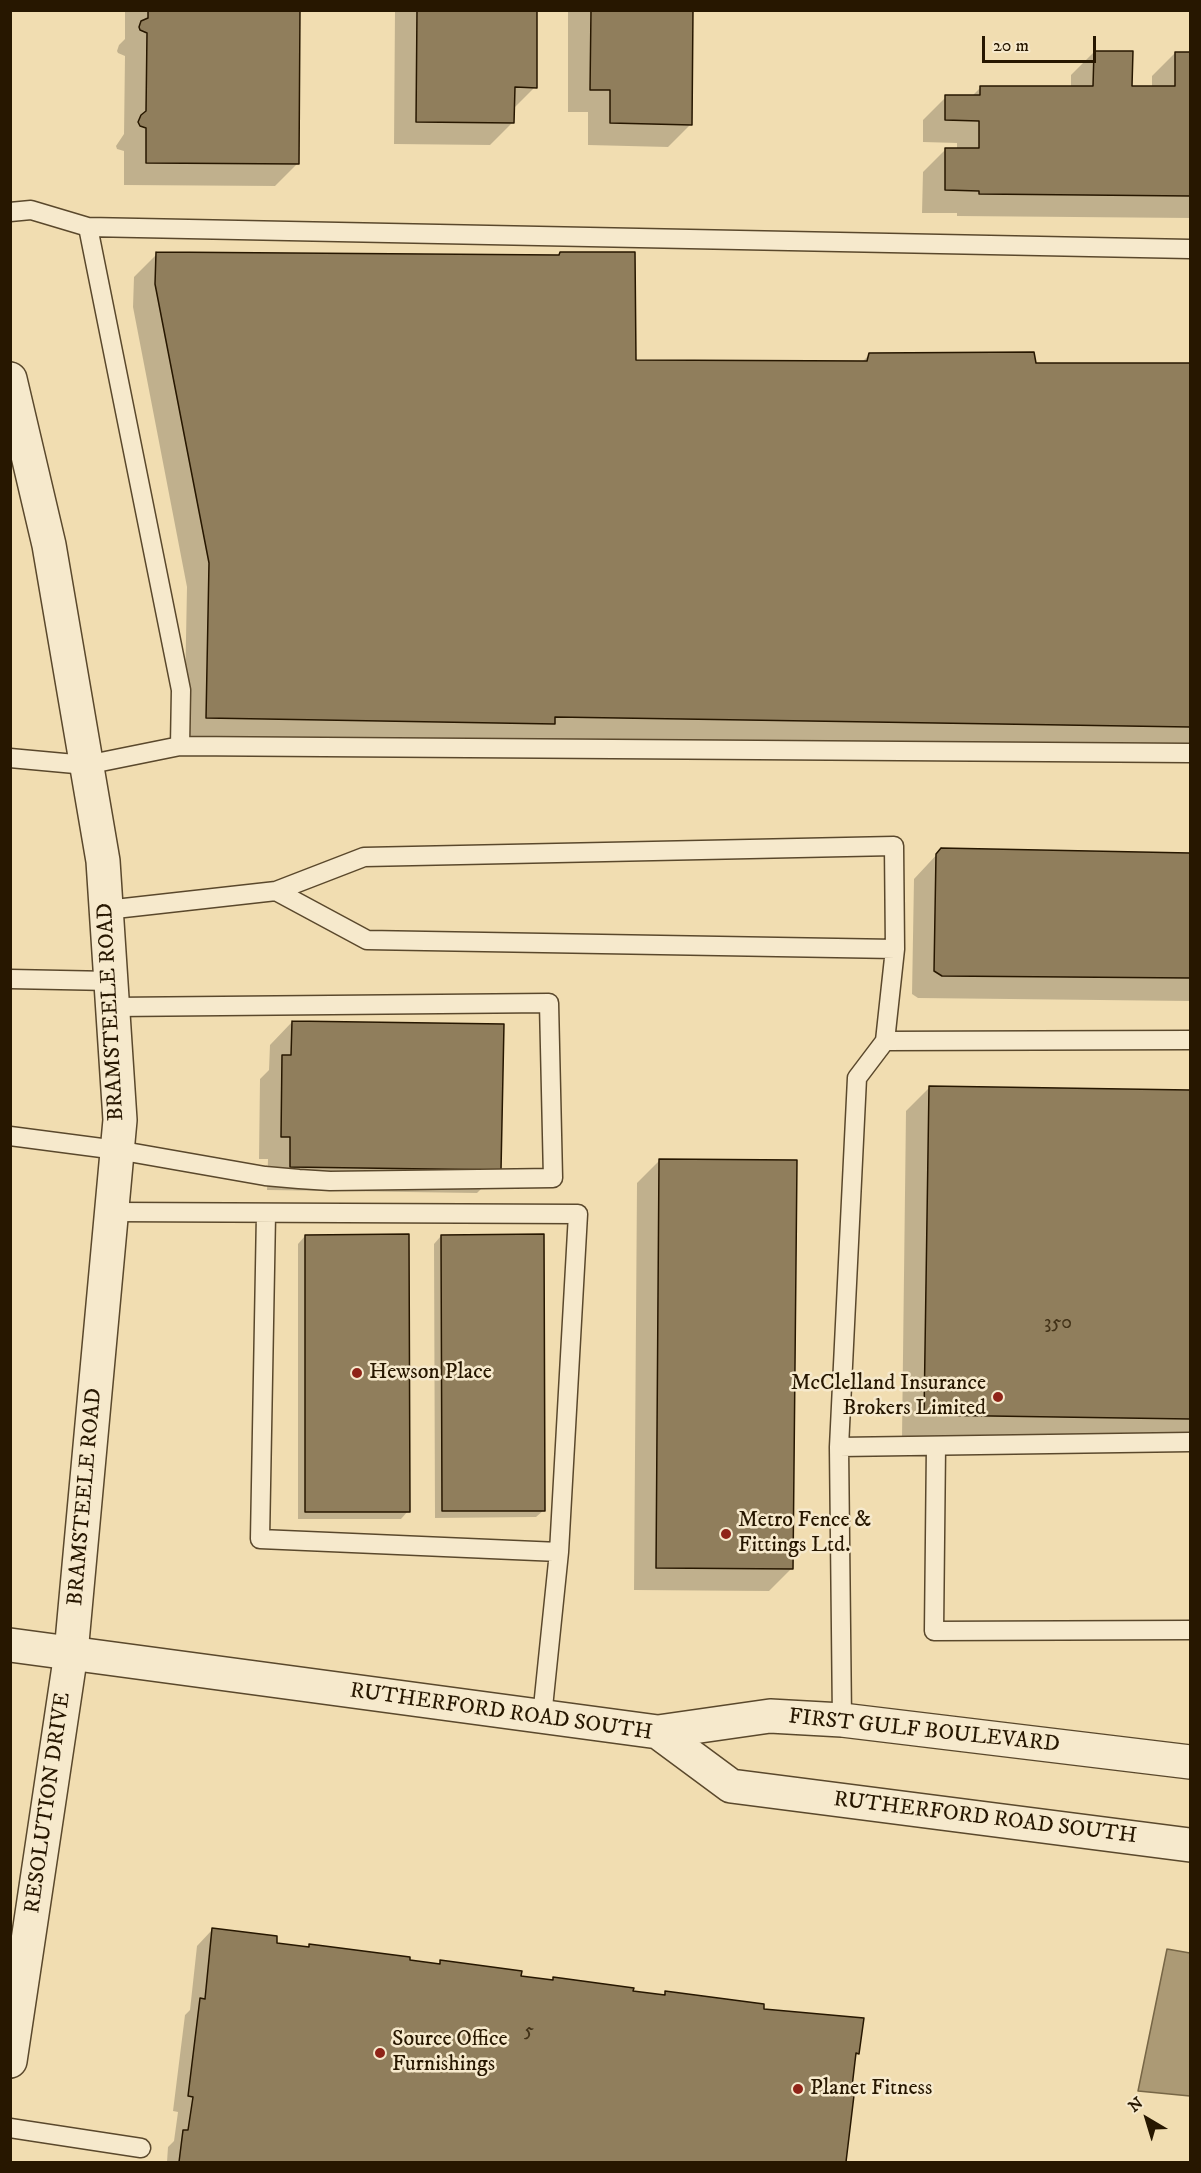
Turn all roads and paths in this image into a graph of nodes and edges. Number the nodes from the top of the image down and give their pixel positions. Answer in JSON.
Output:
{"nodes":[{"id":1,"x":10,"y":212,"type":"edge"},
{"id":2,"x":88,"y":227,"type":"junction"},
{"id":3,"x":1191,"y":249,"type":"edge"},
{"id":4,"x":10,"y":379,"type":"edge"},
{"id":5,"x":180,"y":746,"type":"junction"},
{"id":6,"x":1191,"y":753,"type":"edge"},
{"id":7,"x":10,"y":758,"type":"edge"},
{"id":8,"x":86,"y":765,"type":"junction"},
{"id":9,"x":276,"y":891,"type":"junction"},
{"id":10,"x":106,"y":910,"type":"junction"},
{"id":11,"x":894,"y":949,"type":"junction"},
{"id":12,"x":10,"y":979,"type":"edge"},
{"id":13,"x":112,"y":994,"type":"junction"},
{"id":14,"x":1191,"y":1040,"type":"edge"},
{"id":15,"x":885,"y":1041,"type":"junction"},
{"id":16,"x":10,"y":1136,"type":"edge"},
{"id":17,"x":117,"y":1150,"type":"junction"},
{"id":18,"x":111,"y":1212,"type":"junction"},
{"id":19,"x":266,"y":1214,"type":"junction"},
{"id":20,"x":1191,"y":1442,"type":"edge"},
{"id":21,"x":936,"y":1446,"type":"junction"},
{"id":22,"x":838,"y":1447,"type":"junction"},
{"id":23,"x":559,"y":1552,"type":"junction"},
{"id":24,"x":1191,"y":1630,"type":"edge"},
{"id":25,"x":10,"y":1645,"type":"edge"},
{"id":26,"x":71,"y":1653,"type":"junction"},
{"id":27,"x":542,"y":1717,"type":"junction"},
{"id":28,"x":842,"y":1720,"type":"junction"},
{"id":29,"x":658,"y":1732,"type":"junction"},
{"id":30,"x":1191,"y":1762,"type":"edge"},
{"id":31,"x":1191,"y":1845,"type":"edge"},
{"id":32,"x":10,"y":2061,"type":"edge"},
{"id":33,"x":10,"y":2128,"type":"edge"},
{"id":34,"x":141,"y":2148,"type":"dead end"}],
"edges":[{"from":1,"to":2,"type":"lane"},
{"from":2,"to":3,"type":"lane"},
{"from":2,"to":5,"type":"lane"},
{"from":4,"to":8,"type":"street","name":"BRAMSTEELE ROAD"},
{"from":5,"to":6,"type":"lane"},
{"from":5,"to":8,"type":"lane"},
{"from":7,"to":8,"type":"lane"},
{"from":8,"to":10,"type":"street","name":"BRAMSTEELE ROAD"},
{"from":9,"to":10,"type":"lane"},
{"from":9,"to":11,"type":"lane"},
{"from":9,"to":11,"type":"lane"},
{"from":10,"to":13,"type":"street","name":"BRAMSTEELE ROAD"},
{"from":11,"to":15,"type":"lane"},
{"from":12,"to":13,"type":"lane"},
{"from":13,"to":17,"type":"street","name":"BRAMSTEELE ROAD"},
{"from":13,"to":17,"type":"lane"},
{"from":14,"to":15,"type":"lane"},
{"from":15,"to":22,"type":"lane"},
{"from":16,"to":17,"type":"lane"},
{"from":17,"to":18,"type":"street","name":"BRAMSTEELE ROAD"},
{"from":18,"to":19,"type":"lane"},
{"from":18,"to":26,"type":"street","name":"BRAMSTEELE ROAD"},
{"from":19,"to":23,"type":"lane"},
{"from":19,"to":23,"type":"lane"},
{"from":20,"to":21,"type":"lane"},
{"from":21,"to":22,"type":"lane"},
{"from":21,"to":24,"type":"lane"},
{"from":22,"to":28,"type":"lane"},
{"from":23,"to":27,"type":"lane"},
{"from":25,"to":26,"type":"street","name":"RUTHERFORD ROAD SOUTH"},
{"from":26,"to":27,"type":"street","name":"RUTHERFORD ROAD SOUTH"},
{"from":26,"to":32,"type":"street","name":"RESOLUTION DRIVE"},
{"from":27,"to":29,"type":"street","name":"RUTHERFORD ROAD SOUTH"},
{"from":28,"to":29,"type":"street","name":"FIRST GULF BOULEVARD"},
{"from":28,"to":30,"type":"street","name":"FIRST GULF BOULEVARD"},
{"from":29,"to":31,"type":"street","name":"RUTHERFORD ROAD SOUTH"},
{"from":33,"to":34,"type":"lane"}]}
